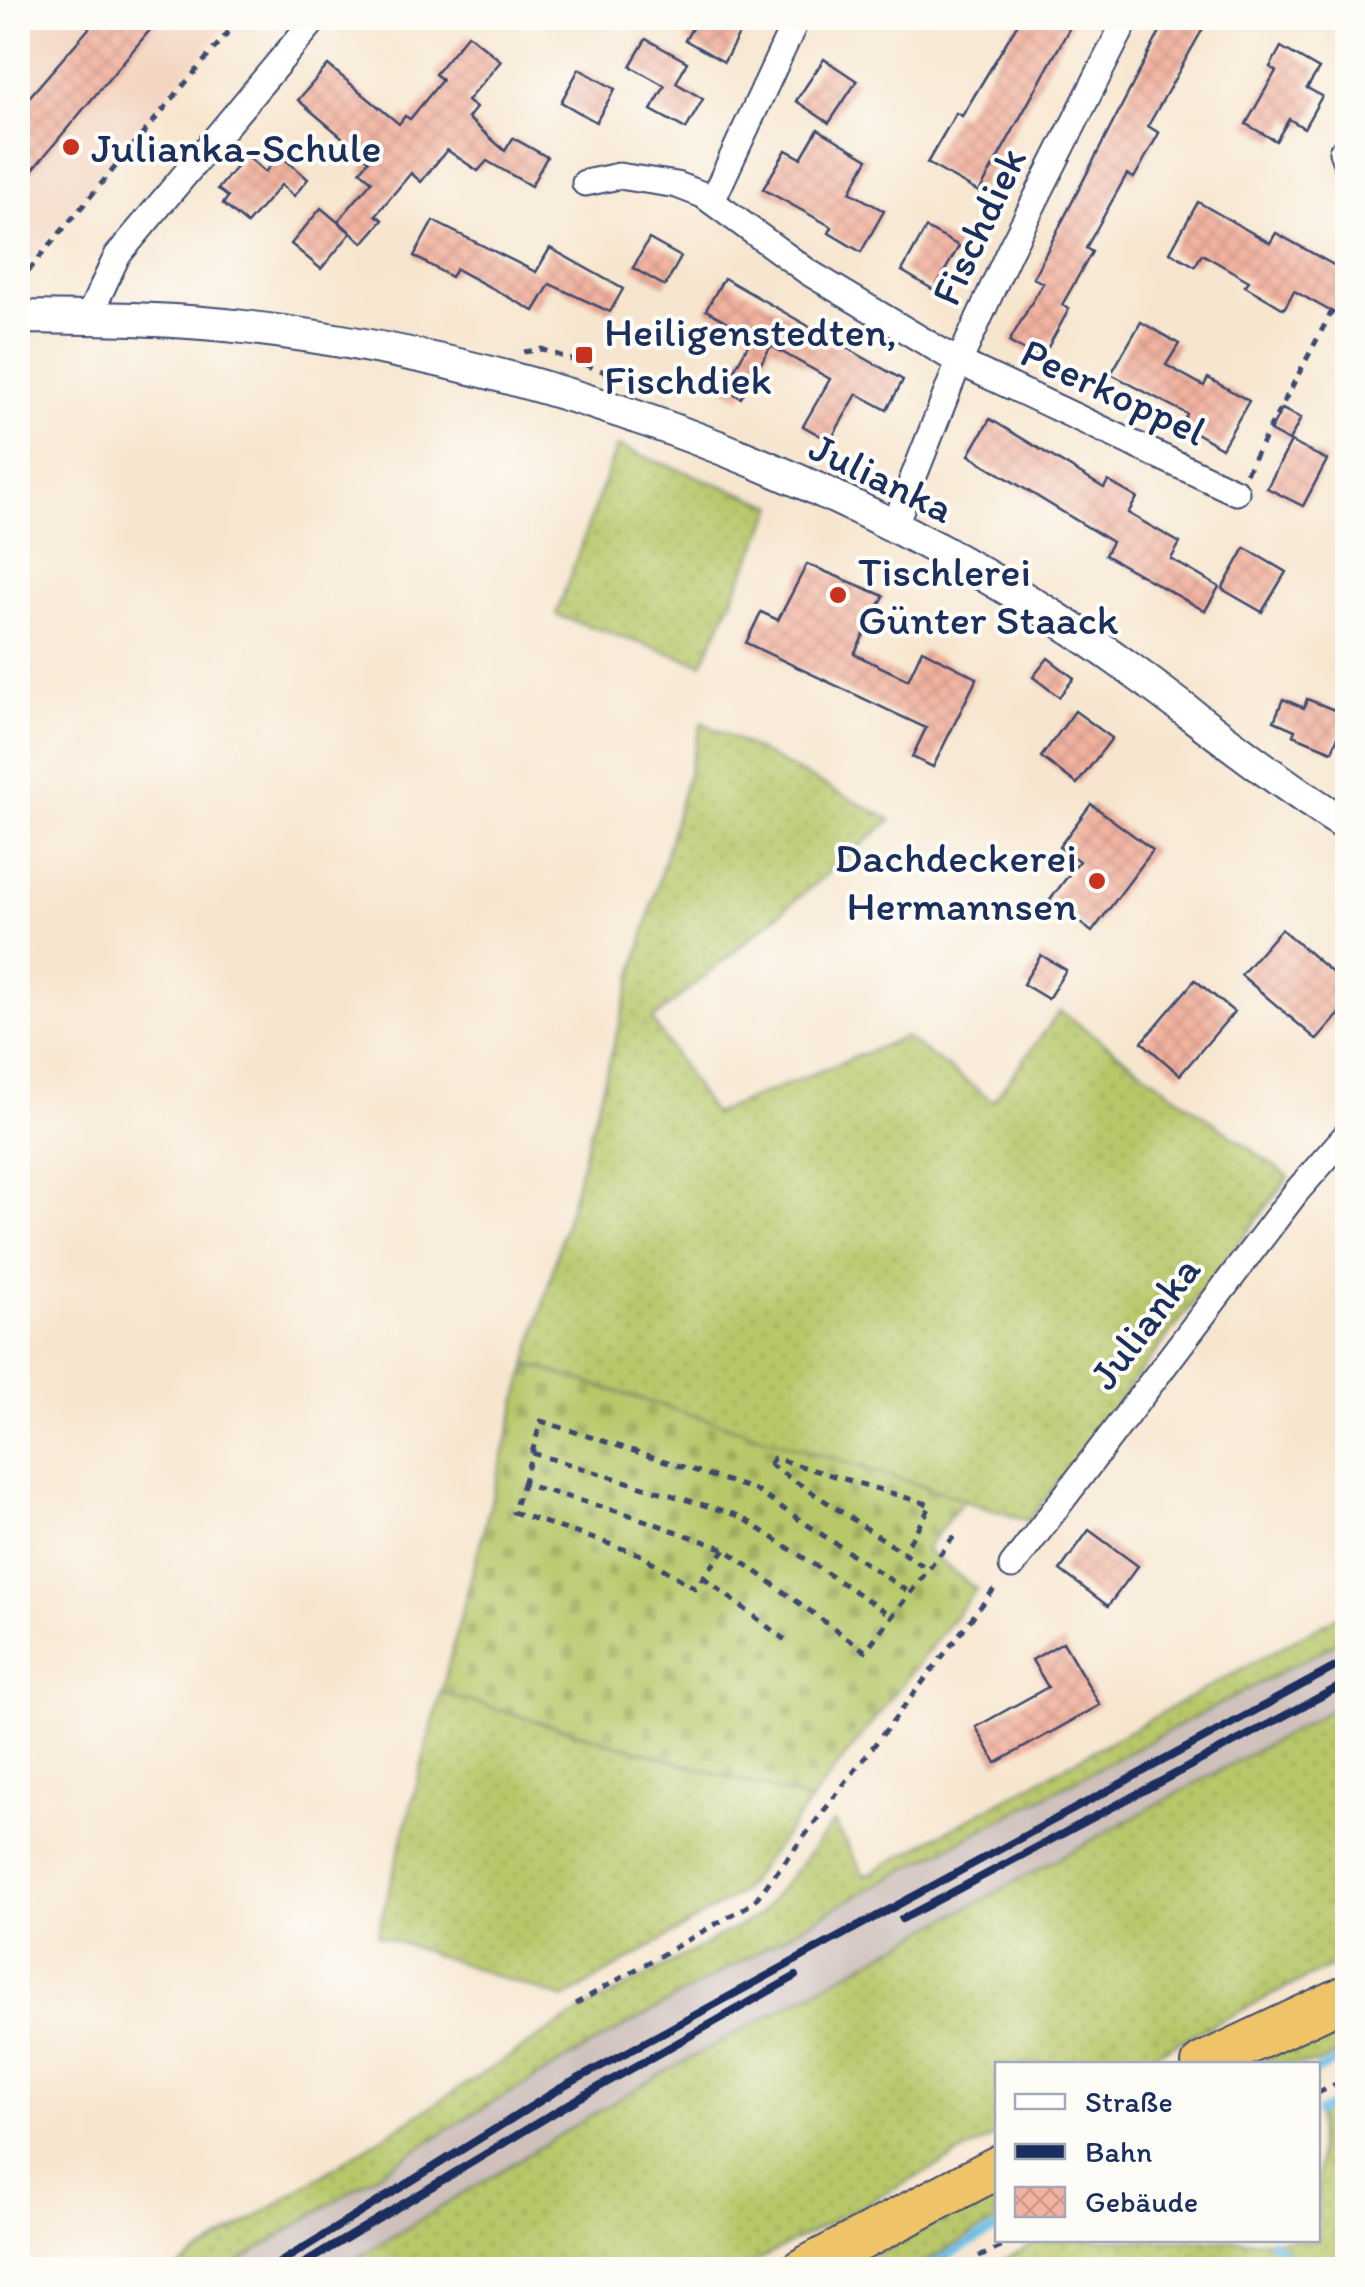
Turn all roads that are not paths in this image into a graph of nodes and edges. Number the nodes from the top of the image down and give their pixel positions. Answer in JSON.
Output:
{"nodes":[{"id":1,"x":316,"y":18,"type":"edge"},
{"id":2,"x":797,"y":18,"type":"edge"},
{"id":3,"x":1127,"y":18,"type":"edge"},
{"id":4,"x":585,"y":183,"type":"dead end"},
{"id":5,"x":712,"y":201,"type":"junction"},
{"id":6,"x":18,"y":317,"type":"edge"},
{"id":7,"x":88,"y":318,"type":"junction"},
{"id":8,"x":959,"y":362,"type":"junction"},
{"id":9,"x":1236,"y":492,"type":"road end"},
{"id":10,"x":894,"y":530,"type":"junction"},
{"id":11,"x":1348,"y":826,"type":"edge"},
{"id":12,"x":1348,"y":1134,"type":"edge"},
{"id":13,"x":1012,"y":1566,"type":"road end"},
{"id":14,"x":1348,"y":1996,"type":"edge"},
{"id":15,"x":1207,"y":2062,"type":"edge"},
{"id":16,"x":995,"y":2169,"type":"edge"},
{"id":17,"x":802,"y":2270,"type":"edge"}],
"edges":[{"from":1,"to":7,"type":"street"},
{"from":2,"to":5,"type":"street"},
{"from":3,"to":8,"type":"street","name":"Fischdiek"},
{"from":4,"to":5,"type":"street","name":"Peerkoppel"},
{"from":5,"to":8,"type":"street","name":"Peerkoppel"},
{"from":6,"to":7,"type":"street","name":"Julianka"},
{"from":7,"to":10,"type":"street","name":"Julianka"},
{"from":8,"to":9,"type":"street","name":"Peerkoppel"},
{"from":8,"to":10,"type":"street","name":"Fischdiek"},
{"from":10,"to":11,"type":"street","name":"Julianka"},
{"from":12,"to":13,"type":"street","name":"Julianka"},
{"from":14,"to":15,"type":"highway"},
{"from":16,"to":17,"type":"highway"}]}
